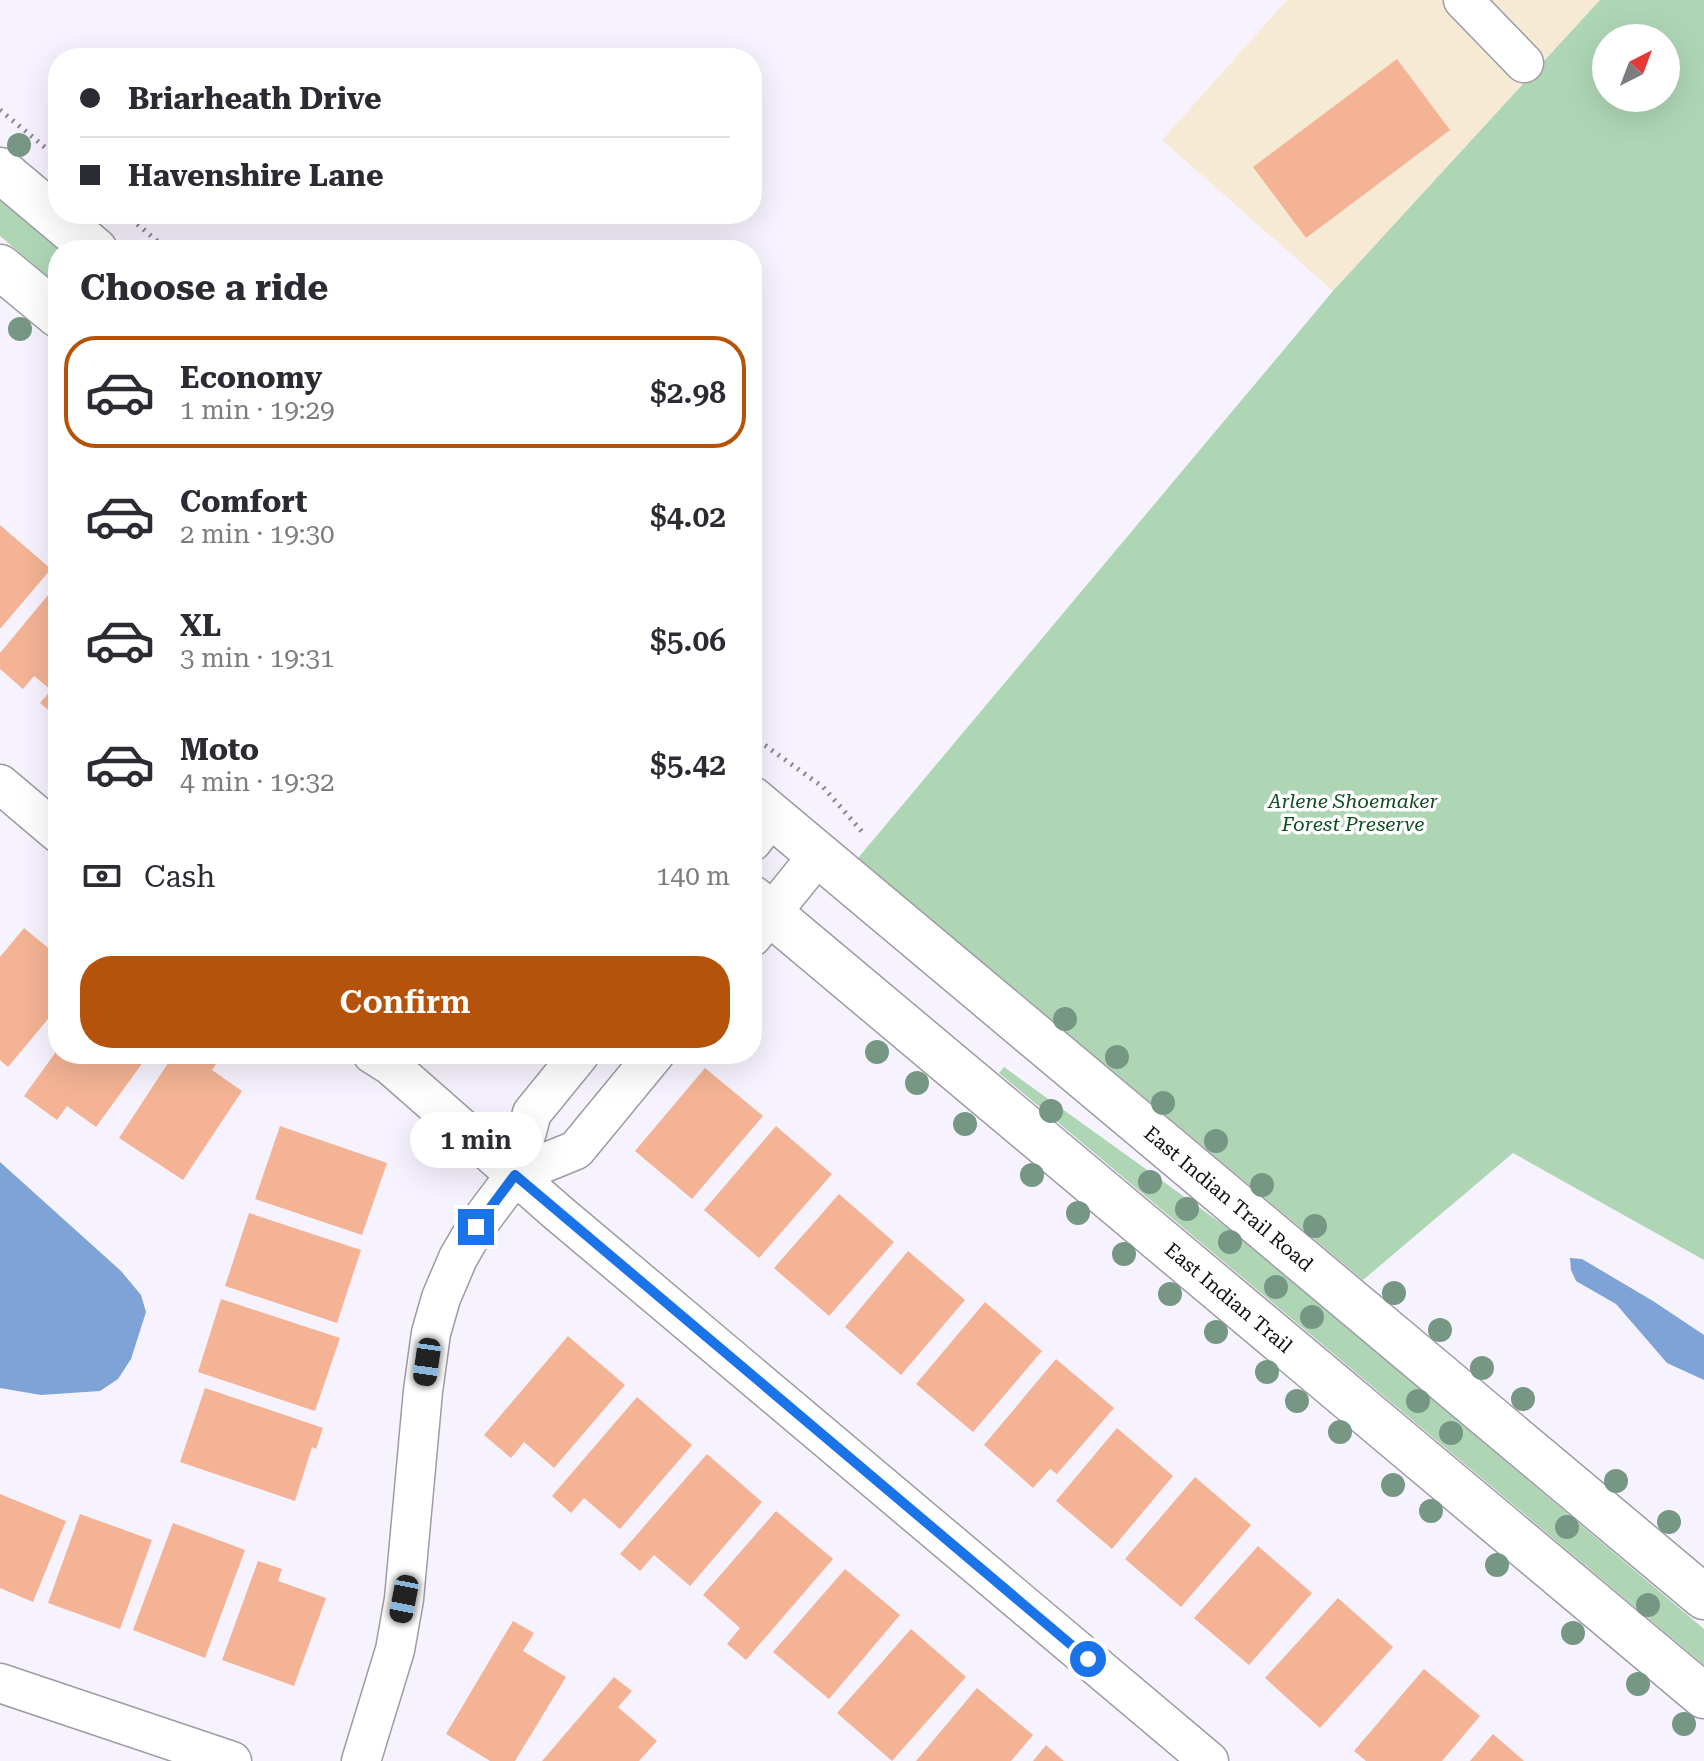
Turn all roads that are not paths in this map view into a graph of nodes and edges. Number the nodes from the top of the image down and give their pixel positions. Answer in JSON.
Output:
{"nodes":[{"id":1,"x":1463,"y":0,"type":"edge"},
{"id":2,"x":1524,"y":63,"type":"dead end"},
{"id":3,"x":0,"y":170,"type":"edge"},
{"id":4,"x":48,"y":210,"type":"edge"},
{"id":5,"x":64,"y":224,"type":"edge"},
{"id":6,"x":83,"y":240,"type":"edge"},
{"id":7,"x":0,"y":267,"type":"edge"},
{"id":8,"x":48,"y":307,"type":"edge"},
{"id":9,"x":0,"y":784,"type":"edge"},
{"id":10,"x":762,"y":821,"type":"edge"},
{"id":11,"x":48,"y":825,"type":"edge"},
{"id":12,"x":819,"y":854,"type":"junction"},
{"id":13,"x":762,"y":912,"type":"edge"},
{"id":14,"x":762,"y":919,"type":"edge"},
{"id":15,"x":388,"y":1064,"type":"edge"},
{"id":16,"x":572,"y":1064,"type":"edge"},
{"id":17,"x":647,"y":1064,"type":"edge"},
{"id":18,"x":515,"y":1175,"type":"junction"},
{"id":19,"x":1704,"y":1597,"type":"edge"},
{"id":20,"x":0,"y":1683,"type":"edge"},
{"id":21,"x":1704,"y":1696,"type":"edge"},
{"id":22,"x":232,"y":1761,"type":"edge"},
{"id":23,"x":361,"y":1761,"type":"edge"},
{"id":24,"x":1209,"y":1761,"type":"edge"}],
"edges":[{"from":1,"to":2,"type":"street"},
{"from":3,"to":4,"type":"main road"},
{"from":5,"to":6,"type":"main road"},
{"from":7,"to":8,"type":"main road"},
{"from":9,"to":11,"type":"street"},
{"from":10,"to":12,"type":"main road","name":"East Indian Trail Road"},
{"from":12,"to":13,"type":"street"},
{"from":12,"to":19,"type":"main road","name":"East Indian Trail Road"},
{"from":14,"to":21,"type":"main road","name":"East Indian Trail"},
{"from":15,"to":18,"type":"street"},
{"from":16,"to":18,"type":"street"},
{"from":17,"to":18,"type":"street"},
{"from":18,"to":23,"type":"street"},
{"from":18,"to":24,"type":"street"},
{"from":20,"to":22,"type":"street"}]}
